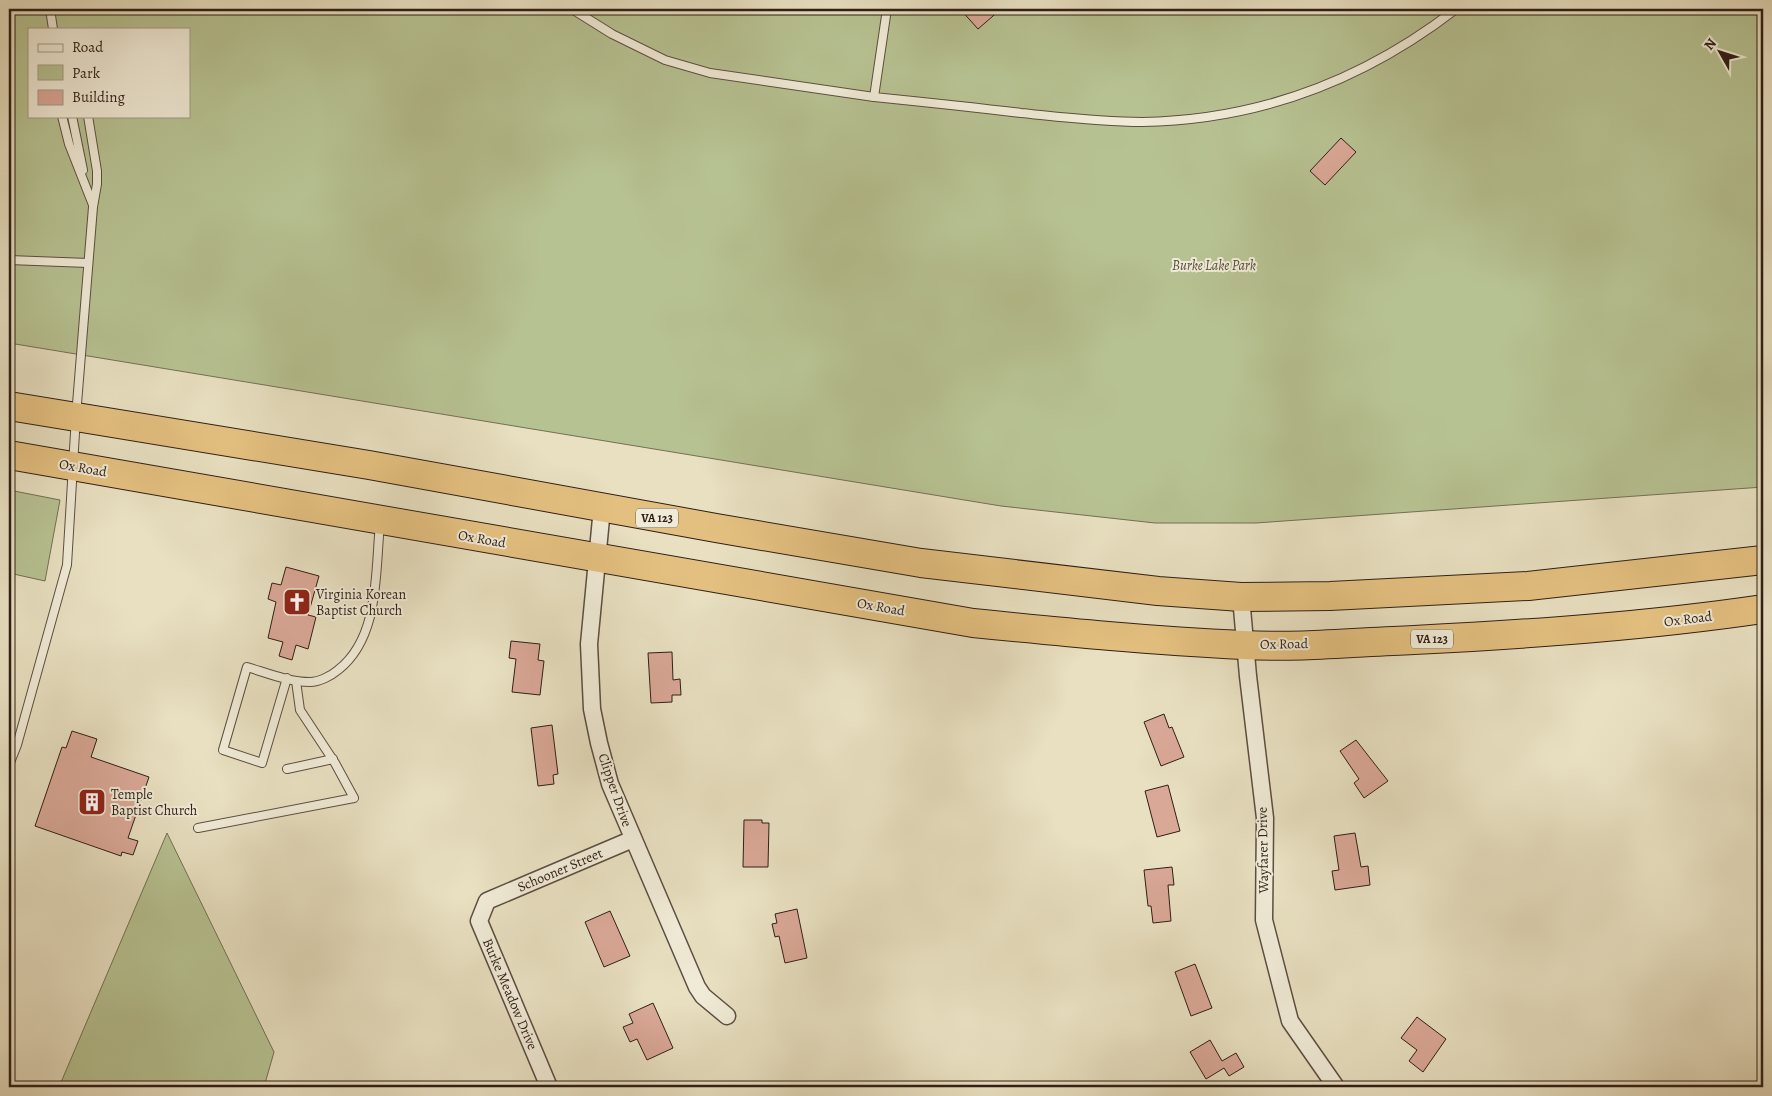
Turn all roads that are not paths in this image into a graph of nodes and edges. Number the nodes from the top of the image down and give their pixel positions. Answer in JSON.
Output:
{"nodes":[{"id":1,"x":50,"y":9,"type":"edge"},
{"id":2,"x":572,"y":9,"type":"edge"},
{"id":3,"x":887,"y":9,"type":"edge"},
{"id":4,"x":1456,"y":9,"type":"edge"},
{"id":5,"x":53,"y":28,"type":"edge"},
{"id":6,"x":874,"y":97,"type":"junction"},
{"id":7,"x":62,"y":118,"type":"edge"},
{"id":8,"x":72,"y":118,"type":"edge"},
{"id":9,"x":88,"y":118,"type":"edge"},
{"id":10,"x":86,"y":184,"type":"junction"},
{"id":11,"x":93,"y":207,"type":"junction"},
{"id":12,"x":9,"y":260,"type":"edge"},
{"id":13,"x":88,"y":263,"type":"junction"},
{"id":14,"x":9,"y":406,"type":"edge"},
{"id":15,"x":76,"y":416,"type":"junction"},
{"id":16,"x":9,"y":454,"type":"edge"},
{"id":17,"x":73,"y":466,"type":"junction"},
{"id":18,"x":602,"y":508,"type":"junction"},
{"id":19,"x":380,"y":521,"type":"junction"},
{"id":20,"x":597,"y":559,"type":"junction"},
{"id":21,"x":1763,"y":560,"type":"edge"},
{"id":22,"x":1241,"y":597,"type":"junction"},
{"id":23,"x":1763,"y":609,"type":"edge"},
{"id":24,"x":1245,"y":645,"type":"junction"},
{"id":25,"x":287,"y":678,"type":"junction"},
{"id":26,"x":296,"y":681,"type":"junction"},
{"id":27,"x":333,"y":759,"type":"junction"},
{"id":28,"x":9,"y":765,"type":"edge"},
{"id":29,"x":287,"y":769,"type":"dead end"},
{"id":30,"x":198,"y":828,"type":"dead end"},
{"id":31,"x":632,"y":839,"type":"junction"},
{"id":32,"x":487,"y":901,"type":"joint"},
{"id":33,"x":727,"y":1016,"type":"dead end"},
{"id":34,"x":549,"y":1087,"type":"edge"},
{"id":35,"x":1336,"y":1087,"type":"edge"}],
"edges":[{"from":1,"to":5,"type":"lane"},
{"from":2,"to":6,"type":"lane"},
{"from":3,"to":6,"type":"lane"},
{"from":4,"to":6,"type":"lane"},
{"from":7,"to":10,"type":"lane"},
{"from":8,"to":10,"type":"lane"},
{"from":9,"to":11,"type":"lane"},
{"from":10,"to":11,"type":"lane"},
{"from":11,"to":13,"type":"lane"},
{"from":12,"to":13,"type":"lane"},
{"from":13,"to":15,"type":"lane"},
{"from":14,"to":15,"type":"highway","number":"VA 123"},
{"from":15,"to":17,"type":"lane"},
{"from":15,"to":18,"type":"highway","number":"VA 123"},
{"from":16,"to":17,"type":"highway","name":"Ox Road","number":"VA 123"},
{"from":17,"to":19,"type":"highway","name":"Ox Road","number":"VA 123"},
{"from":17,"to":28,"type":"lane"},
{"from":18,"to":20,"type":"street","name":"Clipper Drive"},
{"from":18,"to":22,"type":"highway","number":"VA 123"},
{"from":19,"to":20,"type":"highway","name":"Ox Road","number":"VA 123"},
{"from":19,"to":26,"type":"lane"},
{"from":20,"to":24,"type":"highway","name":"Ox Road","number":"VA 123"},
{"from":20,"to":31,"type":"street","name":"Clipper Drive"},
{"from":21,"to":22,"type":"highway","number":"VA 123"},
{"from":22,"to":24,"type":"street","name":"Wayfarer Drive"},
{"from":23,"to":24,"type":"highway","name":"Ox Road","number":"VA 123"},
{"from":24,"to":35,"type":"street","name":"Wayfarer Drive"},
{"from":25,"to":25,"type":"lane"},
{"from":25,"to":26,"type":"lane"},
{"from":26,"to":27,"type":"lane"},
{"from":27,"to":29,"type":"lane"},
{"from":27,"to":30,"type":"lane"},
{"from":31,"to":32,"type":"street","name":"Schooner Street"},
{"from":31,"to":33,"type":"street","name":"Clipper Drive"},
{"from":32,"to":34,"type":"street","name":"Burke Meadow Drive"}]}
